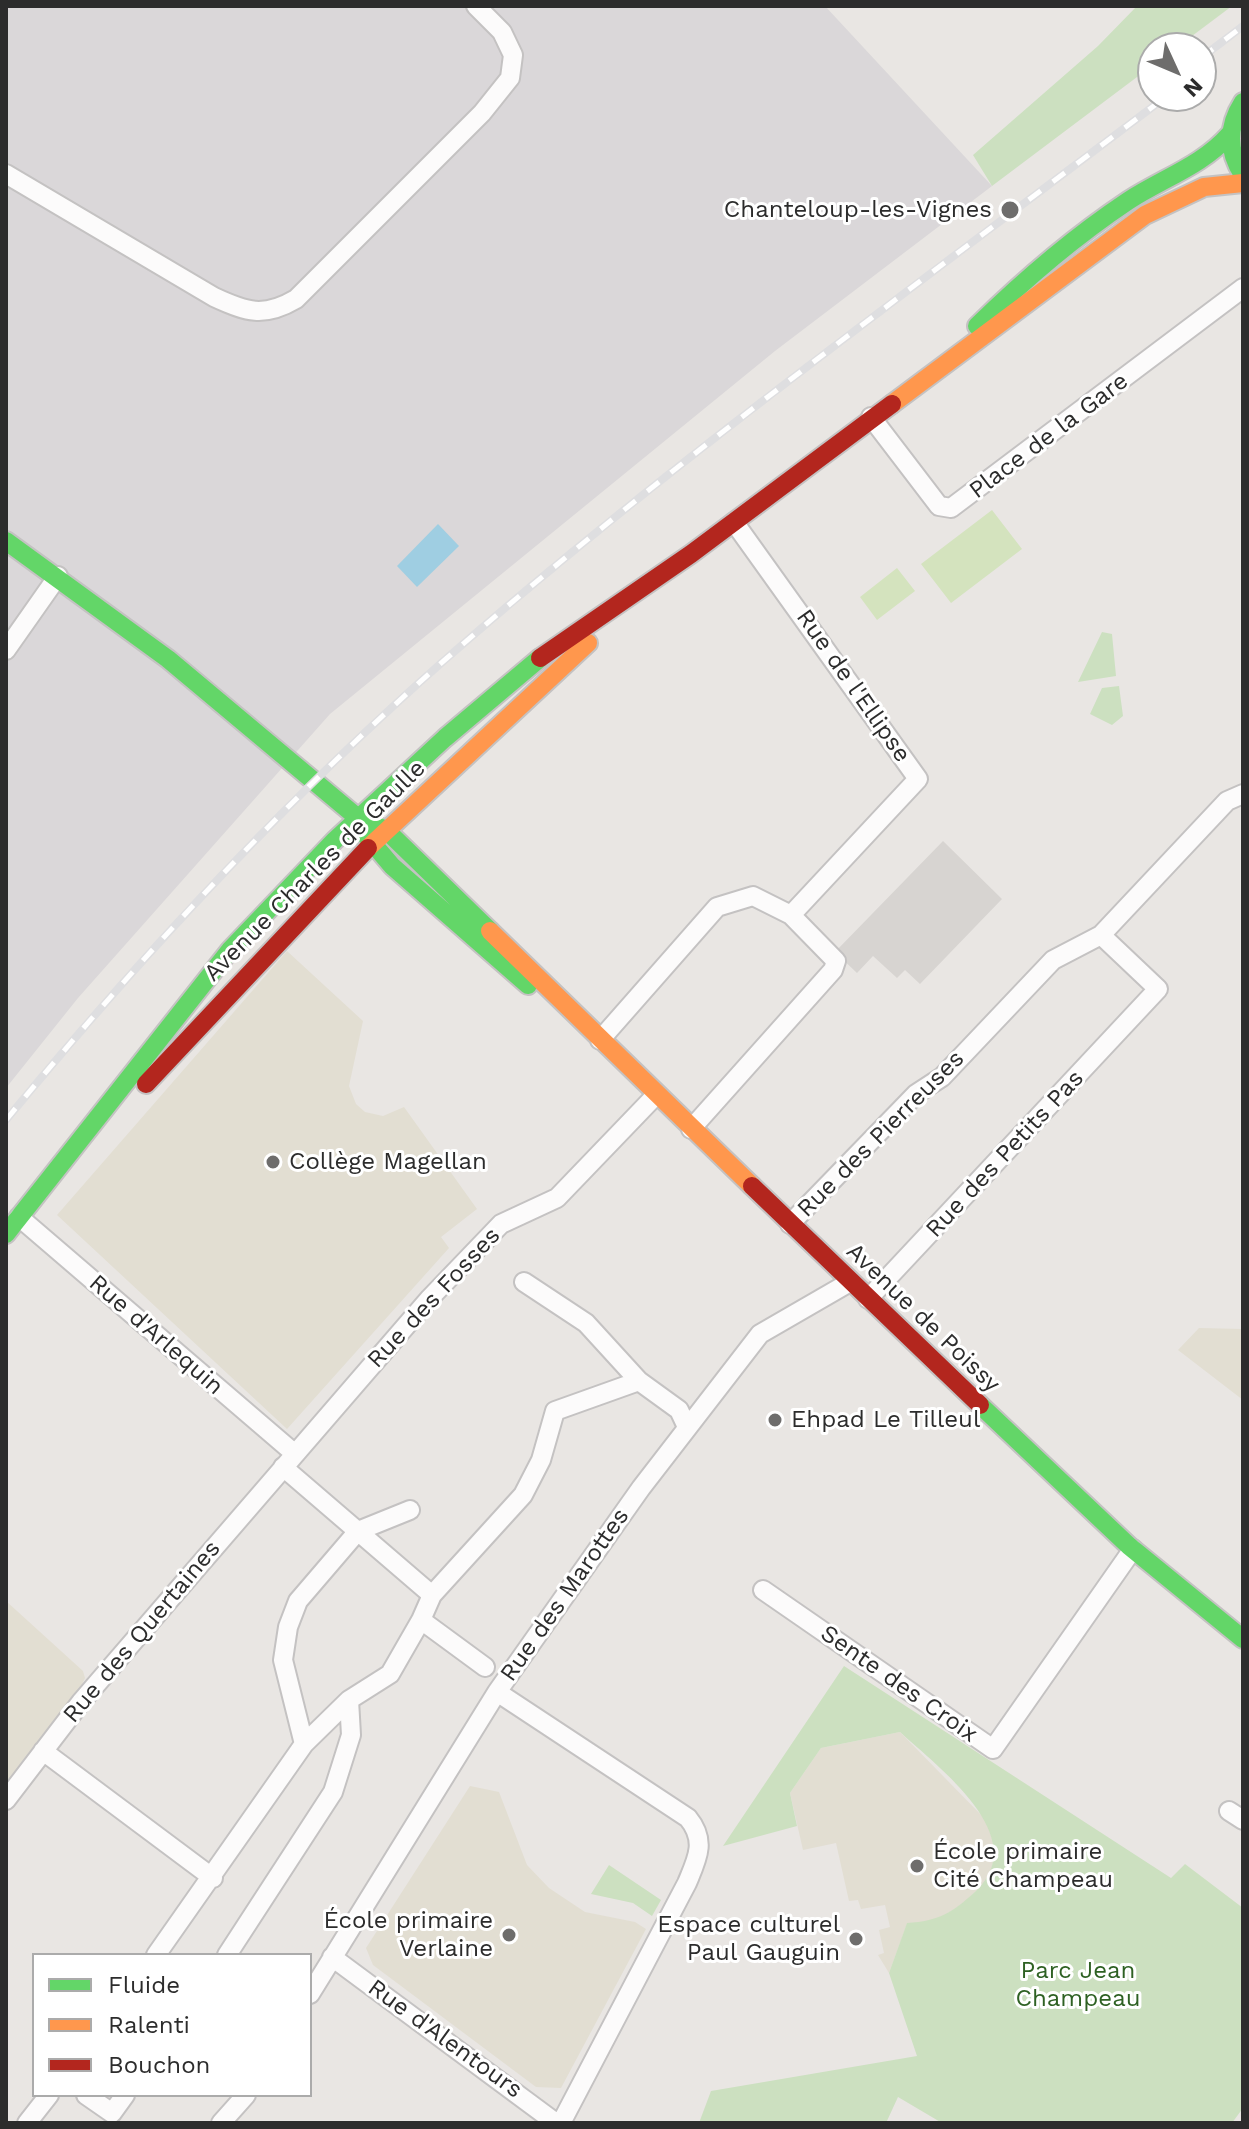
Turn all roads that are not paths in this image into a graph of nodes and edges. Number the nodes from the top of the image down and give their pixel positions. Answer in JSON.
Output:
{"nodes":[{"id":1,"x":476,"y":6,"type":"edge"},
{"id":2,"x":1243,"y":102,"type":"edge"},
{"id":3,"x":1230,"y":134,"type":"junction"},
{"id":4,"x":6,"y":174,"type":"edge"},
{"id":5,"x":1243,"y":175,"type":"edge"},
{"id":6,"x":1243,"y":183,"type":"edge"},
{"id":7,"x":1243,"y":288,"type":"edge"},
{"id":8,"x":916,"y":383,"type":"junction"},
{"id":9,"x":871,"y":417,"type":"junction"},
{"id":10,"x":734,"y":522,"type":"junction"},
{"id":11,"x":6,"y":541,"type":"edge"},
{"id":12,"x":691,"y":554,"type":"junction"},
{"id":13,"x":58,"y":576,"type":"junction"},
{"id":14,"x":6,"y":650,"type":"edge"},
{"id":15,"x":487,"y":702,"type":"junction"},
{"id":16,"x":1243,"y":794,"type":"edge"},
{"id":17,"x":416,"y":802,"type":"junction"},
{"id":18,"x":367,"y":827,"type":"junction"},
{"id":19,"x":393,"y":867,"type":"junction"},
{"id":20,"x":425,"y":867,"type":"junction"},
{"id":21,"x":329,"y":888,"type":"junction"},
{"id":22,"x":791,"y":915,"type":"junction"},
{"id":23,"x":1101,"y":935,"type":"junction"},
{"id":24,"x":248,"y":970,"type":"junction"},
{"id":25,"x":581,"y":1022,"type":"junction"},
{"id":26,"x":600,"y":1040,"type":"junction"},
{"id":27,"x":656,"y":1095,"type":"junction"},
{"id":28,"x":691,"y":1129,"type":"junction"},
{"id":29,"x":24,"y":1220,"type":"junction"},
{"id":30,"x":790,"y":1224,"type":"junction"},
{"id":31,"x":6,"y":1234,"type":"edge"},
{"id":32,"x":6,"y":1253,"type":"edge"},
{"id":33,"x":524,"y":1282,"type":"dead end"},
{"id":34,"x":850,"y":1282,"type":"junction"},
{"id":35,"x":868,"y":1299,"type":"junction"},
{"id":36,"x":639,"y":1381,"type":"junction"},
{"id":37,"x":687,"y":1427,"type":"junction"},
{"id":38,"x":289,"y":1460,"type":"junction"},
{"id":39,"x":410,"y":1510,"type":"dead end"},
{"id":40,"x":358,"y":1531,"type":"junction"},
{"id":41,"x":1133,"y":1549,"type":"junction"},
{"id":42,"x":763,"y":1590,"type":"dead end"},
{"id":43,"x":432,"y":1595,"type":"junction"},
{"id":44,"x":421,"y":1620,"type":"junction"},
{"id":45,"x":1243,"y":1639,"type":"edge"},
{"id":46,"x":485,"y":1667,"type":"dead end"},
{"id":47,"x":497,"y":1692,"type":"junction"},
{"id":48,"x":349,"y":1700,"type":"junction"},
{"id":49,"x":304,"y":1744,"type":"junction"},
{"id":50,"x":43,"y":1751,"type":"junction"},
{"id":51,"x":6,"y":1800,"type":"edge"},
{"id":52,"x":213,"y":1878,"type":"junction"},
{"id":53,"x":157,"y":1953,"type":"edge"},
{"id":54,"x":228,"y":1953,"type":"edge"},
{"id":55,"x":332,"y":1957,"type":"junction"},
{"id":56,"x":312,"y":1991,"type":"edge"},
{"id":57,"x":47,"y":2097,"type":"edge"},
{"id":58,"x":89,"y":2097,"type":"edge"},
{"id":59,"x":124,"y":2097,"type":"edge"},
{"id":60,"x":244,"y":2097,"type":"edge"},
{"id":61,"x":27,"y":2123,"type":"edge"},
{"id":62,"x":221,"y":2123,"type":"edge"},
{"id":63,"x":558,"y":2123,"type":"edge"}],
"edges":[{"from":1,"to":4,"type":"street"},
{"from":2,"to":3,"type":"main road"},
{"from":3,"to":5,"type":"main road"},
{"from":3,"to":8,"type":"main road","name":"Avenue Charles de Gaulle"},
{"from":6,"to":8,"type":"main road","name":"Avenue Charles de Gaulle"},
{"from":7,"to":9,"type":"street","name":"Place de la Gare"},
{"from":8,"to":9,"type":"main road","name":"Avenue Charles de Gaulle"},
{"from":9,"to":10,"type":"main road","name":"Avenue Charles de Gaulle"},
{"from":10,"to":12,"type":"main road","name":"Avenue Charles de Gaulle"},
{"from":10,"to":22,"type":"street","name":"Rue de l'Ellipse"},
{"from":11,"to":13,"type":"main road"},
{"from":12,"to":15,"type":"main road","name":"Avenue Charles de Gaulle"},
{"from":12,"to":17,"type":"main road","name":"Avenue Charles de Gaulle"},
{"from":13,"to":14,"type":"street"},
{"from":13,"to":18,"type":"main road"},
{"from":15,"to":18,"type":"main road","name":"Avenue Charles de Gaulle"},
{"from":15,"to":18,"type":"main road"},
{"from":16,"to":23,"type":"street"},
{"from":17,"to":18,"type":"main road","name":"Avenue Charles de Gaulle"},
{"from":17,"to":20,"type":"main road"},
{"from":18,"to":19,"type":"main road","name":"Avenue de Poissy"},
{"from":18,"to":20,"type":"main road","name":"Avenue de Poissy"},
{"from":18,"to":21,"type":"main road","name":"Avenue Charles de Gaulle"},
{"from":18,"to":24,"type":"main road"},
{"from":18,"to":29,"type":"main road","name":"Avenue Charles de Gaulle"},
{"from":19,"to":21,"type":"main road"},
{"from":19,"to":25,"type":"main road","name":"Avenue de Poissy"},
{"from":20,"to":25,"type":"main road","name":"Avenue de Poissy"},
{"from":21,"to":24,"type":"main road","name":"Avenue Charles de Gaulle"},
{"from":22,"to":26,"type":"street"},
{"from":22,"to":28,"type":"street"},
{"from":23,"to":30,"type":"street","name":"Rue des Pierreuses"},
{"from":23,"to":35,"type":"street","name":"Rue des Petits Pas"},
{"from":24,"to":29,"type":"main road","name":"Avenue Charles de Gaulle"},
{"from":25,"to":26,"type":"main road","name":"Avenue de Poissy"},
{"from":26,"to":27,"type":"main road","name":"Avenue de Poissy"},
{"from":27,"to":28,"type":"main road","name":"Avenue de Poissy"},
{"from":27,"to":38,"type":"street","name":"Rue des Fosses"},
{"from":28,"to":30,"type":"main road","name":"Avenue de Poissy"},
{"from":29,"to":31,"type":"main road","name":"Avenue Charles de Gaulle"},
{"from":29,"to":32,"type":"main road","name":"Avenue Charles de Gaulle"},
{"from":29,"to":38,"type":"street","name":"Rue d'Arlequin"},
{"from":30,"to":34,"type":"main road","name":"Avenue de Poissy"},
{"from":33,"to":36,"type":"street"},
{"from":34,"to":35,"type":"main road","name":"Avenue de Poissy"},
{"from":34,"to":37,"type":"street","name":"Rue des Marottes"},
{"from":35,"to":41,"type":"main road","name":"Avenue de Poissy"},
{"from":36,"to":37,"type":"street"},
{"from":36,"to":43,"type":"street"},
{"from":37,"to":47,"type":"street","name":"Rue des Marottes"},
{"from":38,"to":40,"type":"street"},
{"from":38,"to":50,"type":"street","name":"Rue des Quertaines"},
{"from":39,"to":40,"type":"street"},
{"from":40,"to":43,"type":"street"},
{"from":40,"to":49,"type":"street"},
{"from":41,"to":42,"type":"street","name":"Sente des Croix"},
{"from":41,"to":45,"type":"main road","name":"Avenue de Poissy"},
{"from":43,"to":44,"type":"street"},
{"from":44,"to":46,"type":"street"},
{"from":44,"to":48,"type":"street"},
{"from":47,"to":55,"type":"street","name":"Rue des Marottes"},
{"from":47,"to":63,"type":"street"},
{"from":48,"to":49,"type":"street"},
{"from":48,"to":54,"type":"street"},
{"from":49,"to":52,"type":"street"},
{"from":50,"to":51,"type":"street","name":"Rue des Quertaines"},
{"from":50,"to":52,"type":"street"},
{"from":52,"to":53,"type":"street"},
{"from":55,"to":56,"type":"street","name":"Rue des Marottes"},
{"from":55,"to":63,"type":"street","name":"Rue d'Alentours"},
{"from":57,"to":61,"type":"street"},
{"from":58,"to":59,"type":"street"},
{"from":60,"to":62,"type":"street"}]}
